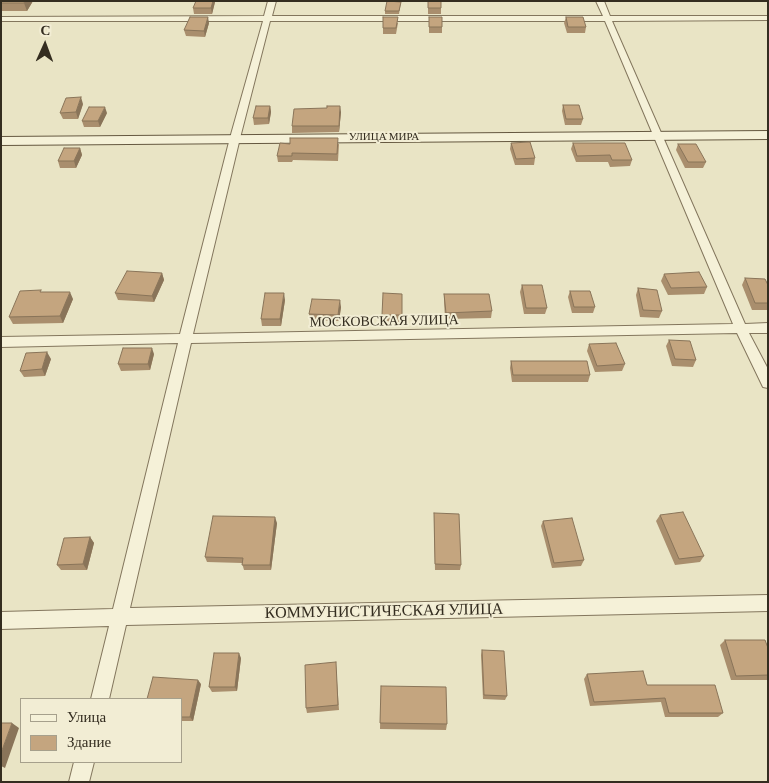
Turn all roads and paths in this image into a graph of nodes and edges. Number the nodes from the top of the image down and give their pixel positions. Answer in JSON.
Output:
{"nodes":[{"id":1,"x":272,"y":1,"type":"edge"},
{"id":2,"x":600,"y":1,"type":"edge"},
{"id":3,"x":268,"y":18,"type":"junction"},
{"id":4,"x":608,"y":18,"type":"junction"},
{"id":5,"x":768,"y":18,"type":"edge"},
{"id":6,"x":1,"y":19,"type":"edge"},
{"id":7,"x":658,"y":135,"type":"junction"},
{"id":8,"x":768,"y":135,"type":"edge"},
{"id":9,"x":235,"y":138,"type":"junction"},
{"id":10,"x":1,"y":141,"type":"edge"},
{"id":11,"x":768,"y":328,"type":"edge"},
{"id":12,"x":741,"y":329,"type":"junction"},
{"id":13,"x":185,"y":340,"type":"junction"},
{"id":14,"x":1,"y":342,"type":"edge"},
{"id":15,"x":768,"y":383,"type":"edge"},
{"id":16,"x":768,"y":602,"type":"edge"},
{"id":17,"x":121,"y":616,"type":"junction"},
{"id":18,"x":1,"y":622,"type":"edge"},
{"id":19,"x":100,"y":698,"type":"edge"},
{"id":20,"x":84,"y":763,"type":"edge"},
{"id":21,"x":79,"y":782,"type":"edge"}],
"edges":[{"from":1,"to":3,"type":"street"},
{"from":2,"to":4,"type":"street"},
{"from":3,"to":4,"type":"street"},
{"from":3,"to":6,"type":"street"},
{"from":3,"to":9,"type":"street"},
{"from":4,"to":5,"type":"street"},
{"from":4,"to":7,"type":"street"},
{"from":7,"to":8,"type":"street","name":"УЛИЦА МИРА"},
{"from":7,"to":9,"type":"street","name":"УЛИЦА МИРА"},
{"from":7,"to":12,"type":"street"},
{"from":9,"to":10,"type":"street","name":"УЛИЦА МИРА"},
{"from":9,"to":13,"type":"street"},
{"from":11,"to":12,"type":"street","name":"МОСКОВСКАЯ УЛИЦА"},
{"from":12,"to":13,"type":"street","name":"МОСКОВСКАЯ УЛИЦА"},
{"from":12,"to":15,"type":"street"},
{"from":13,"to":14,"type":"street","name":"МОСКОВСКАЯ УЛИЦА"},
{"from":13,"to":17,"type":"street"},
{"from":16,"to":17,"type":"street","name":"КОММУНИСТИЧЕСКАЯ УЛИЦА"},
{"from":17,"to":18,"type":"street","name":"КОММУНИСТИЧЕСКАЯ УЛИЦА"},
{"from":17,"to":19,"type":"street"},
{"from":20,"to":21,"type":"street"}]}
